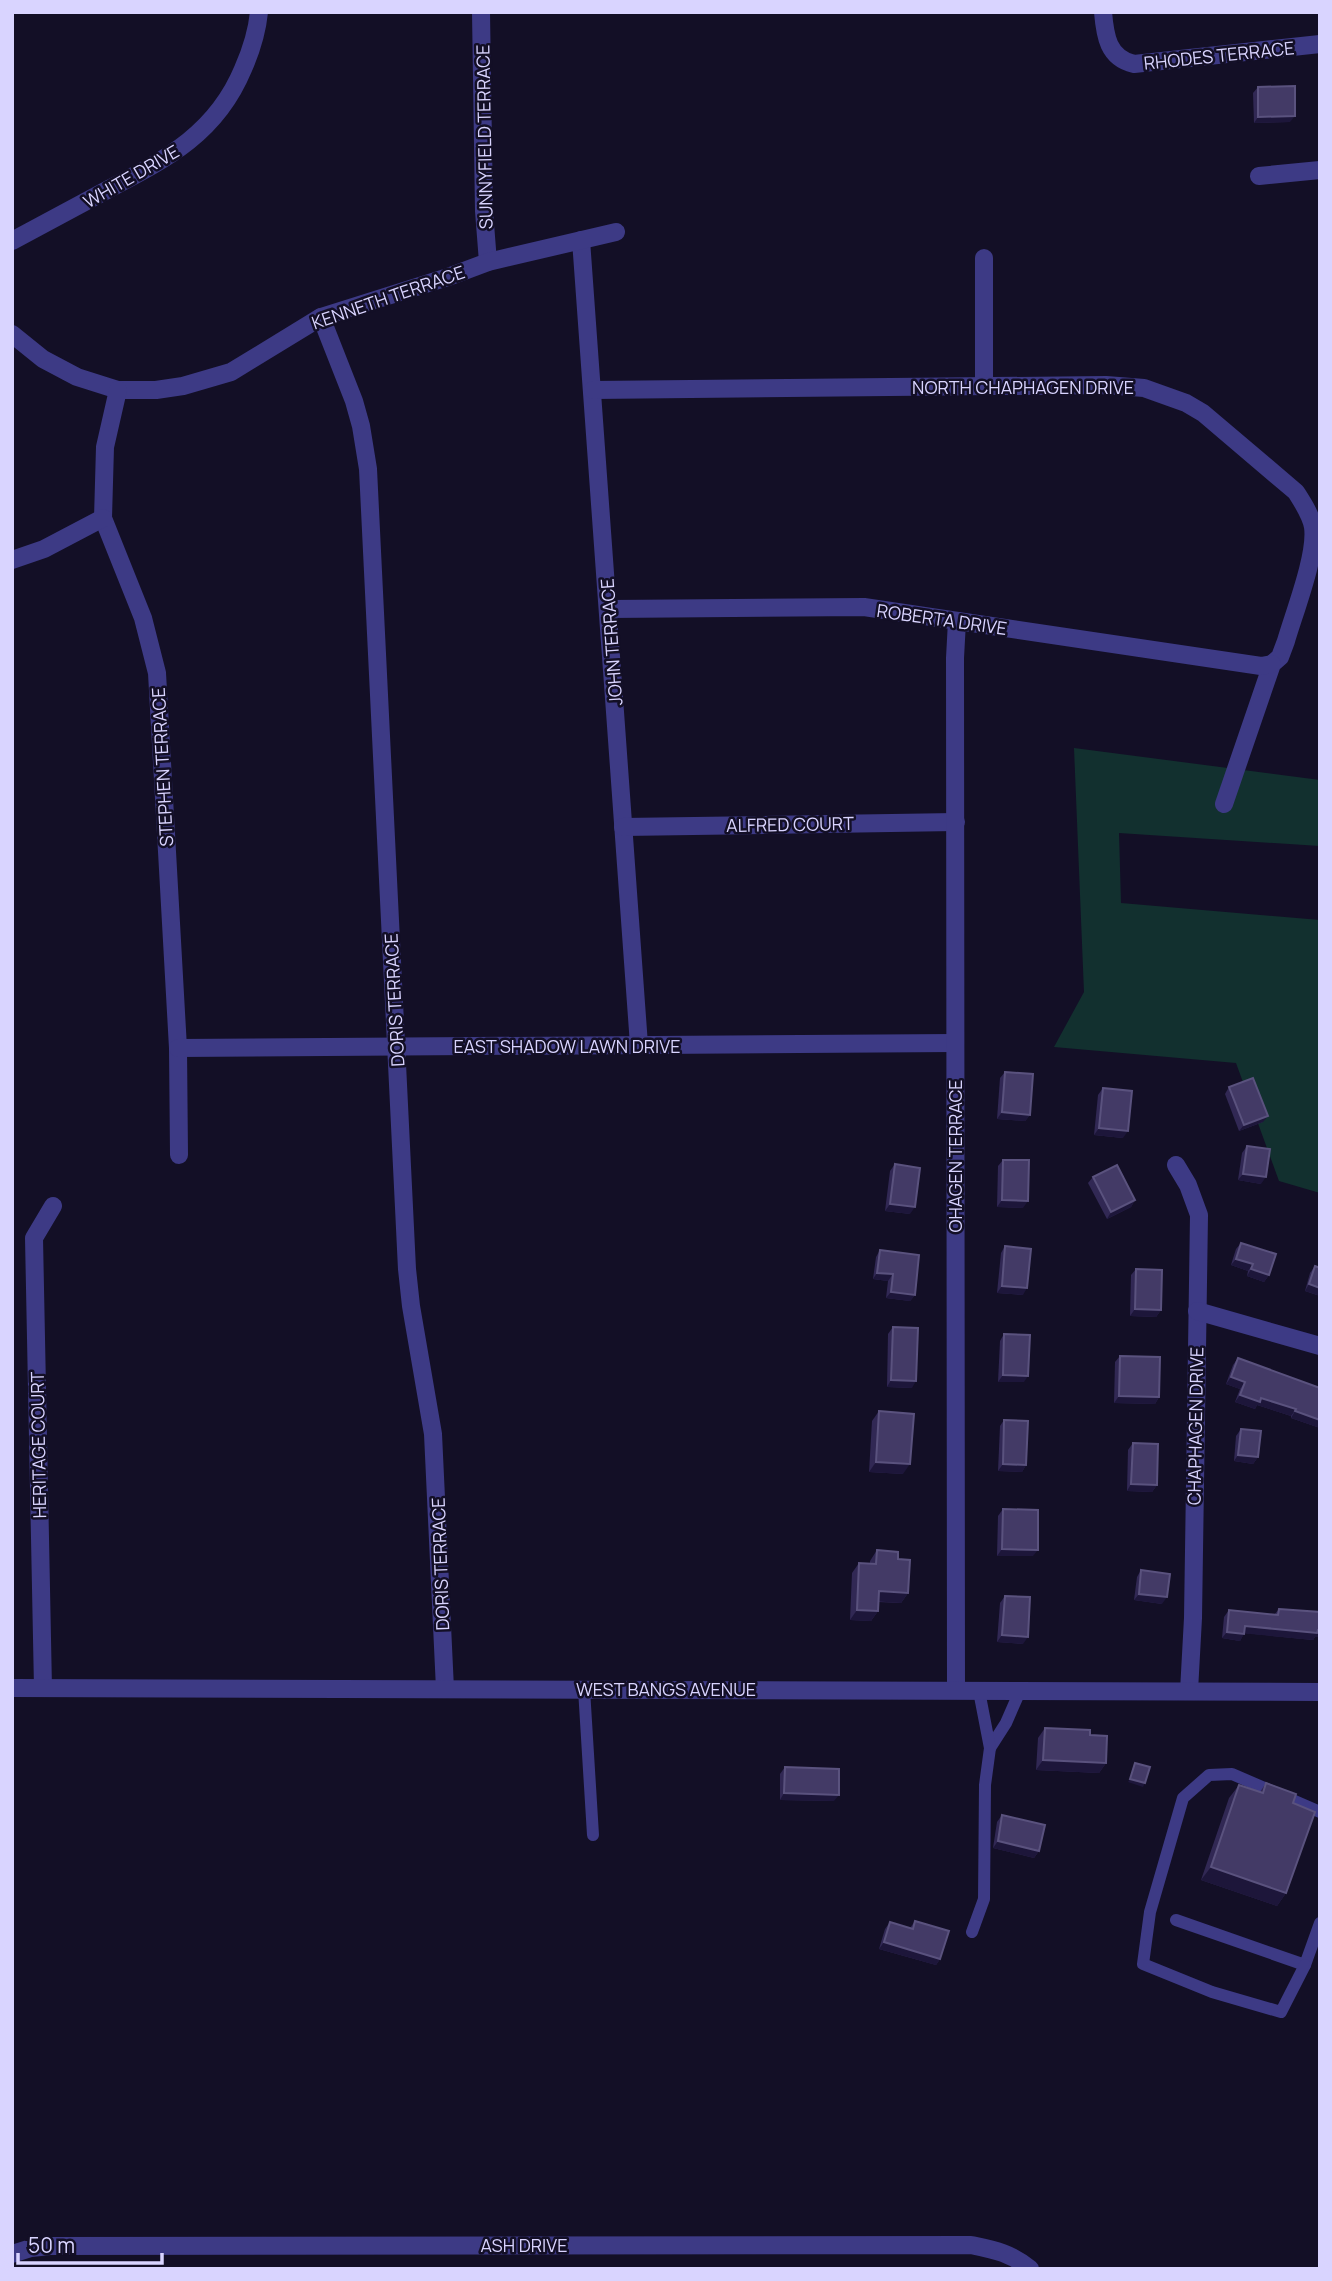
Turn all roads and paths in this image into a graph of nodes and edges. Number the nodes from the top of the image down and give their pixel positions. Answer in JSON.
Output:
{"nodes":[{"id":1,"x":260,"y":12,"type":"edge"},
{"id":2,"x":481,"y":12,"type":"edge"},
{"id":3,"x":1103,"y":12,"type":"edge"},
{"id":4,"x":1320,"y":44,"type":"edge"},
{"id":5,"x":1320,"y":170,"type":"edge"},
{"id":6,"x":1259,"y":176,"type":"dead end"},
{"id":7,"x":616,"y":232,"type":"dead end"},
{"id":8,"x":581,"y":240,"type":"junction"},
{"id":9,"x":12,"y":241,"type":"edge"},
{"id":10,"x":984,"y":258,"type":"dead end"},
{"id":11,"x":488,"y":262,"type":"junction"},
{"id":12,"x":321,"y":317,"type":"junction"},
{"id":13,"x":12,"y":334,"type":"edge"},
{"id":14,"x":984,"y":386,"type":"junction"},
{"id":15,"x":118,"y":390,"type":"junction"},
{"id":16,"x":593,"y":390,"type":"junction"},
{"id":17,"x":103,"y":518,"type":"junction"},
{"id":18,"x":12,"y":560,"type":"edge"},
{"id":19,"x":1312,"y":579,"type":"edge"},
{"id":20,"x":609,"y":609,"type":"junction"},
{"id":21,"x":957,"y":621,"type":"junction"},
{"id":22,"x":1272,"y":664,"type":"junction"},
{"id":23,"x":1224,"y":804,"type":"dead end"},
{"id":24,"x":956,"y":822,"type":"junction"},
{"id":25,"x":623,"y":828,"type":"junction"},
{"id":26,"x":955,"y":1043,"type":"junction"},
{"id":27,"x":639,"y":1045,"type":"junction"},
{"id":28,"x":396,"y":1047,"type":"junction"},
{"id":29,"x":178,"y":1048,"type":"junction"},
{"id":30,"x":179,"y":1155,"type":"dead end"},
{"id":31,"x":1176,"y":1165,"type":"dead end"},
{"id":32,"x":53,"y":1206,"type":"dead end"},
{"id":33,"x":1197,"y":1311,"type":"junction"},
{"id":34,"x":1320,"y":1346,"type":"edge"},
{"id":35,"x":12,"y":1688,"type":"edge"},
{"id":36,"x":43,"y":1688,"type":"junction"},
{"id":37,"x":445,"y":1689,"type":"junction"},
{"id":38,"x":584,"y":1689,"type":"junction"},
{"id":39,"x":956,"y":1690,"type":"junction"},
{"id":40,"x":979,"y":1691,"type":"junction"},
{"id":41,"x":1020,"y":1691,"type":"junction"},
{"id":42,"x":1189,"y":1691,"type":"junction"},
{"id":43,"x":1320,"y":1692,"type":"edge"},
{"id":44,"x":990,"y":1748,"type":"junction"},
{"id":45,"x":1320,"y":1812,"type":"edge"},
{"id":46,"x":593,"y":1835,"type":"dead end"},
{"id":47,"x":1176,"y":1920,"type":"dead end"},
{"id":48,"x":1320,"y":1923,"type":"edge"},
{"id":49,"x":972,"y":1932,"type":"dead end"},
{"id":50,"x":1305,"y":1965,"type":"junction"},
{"id":51,"x":12,"y":2254,"type":"edge"},
{"id":52,"x":1031,"y":2269,"type":"edge"}],
"edges":[{"from":1,"to":9,"type":"street","name":"WHITE DRIVE"},
{"from":2,"to":11,"type":"street","name":"SUNNYFIELD TERRACE"},
{"from":3,"to":4,"type":"street","name":"RHODES TERRACE"},
{"from":5,"to":6,"type":"street"},
{"from":7,"to":8,"type":"street","name":"KENNETH TERRACE"},
{"from":8,"to":11,"type":"street","name":"KENNETH TERRACE"},
{"from":8,"to":16,"type":"street","name":"JOHN TERRACE"},
{"from":10,"to":14,"type":"street"},
{"from":11,"to":12,"type":"street","name":"KENNETH TERRACE"},
{"from":12,"to":15,"type":"street","name":"KENNETH TERRACE"},
{"from":12,"to":28,"type":"street","name":"DORIS TERRACE"},
{"from":13,"to":15,"type":"street","name":"KENNETH TERRACE"},
{"from":14,"to":16,"type":"street","name":"NORTH CHAPHAGEN DRIVE"},
{"from":14,"to":19,"type":"street","name":"NORTH CHAPHAGEN DRIVE"},
{"from":15,"to":17,"type":"street","name":"STEPHEN TERRACE"},
{"from":16,"to":20,"type":"street","name":"JOHN TERRACE"},
{"from":17,"to":18,"type":"street"},
{"from":17,"to":29,"type":"street","name":"STEPHEN TERRACE"},
{"from":19,"to":22,"type":"street","name":"NORTH CHAPHAGEN DRIVE"},
{"from":20,"to":21,"type":"street","name":"ROBERTA DRIVE"},
{"from":20,"to":25,"type":"street","name":"JOHN TERRACE"},
{"from":21,"to":22,"type":"street","name":"ROBERTA DRIVE"},
{"from":21,"to":24,"type":"street","name":"OHAGEN TERRACE"},
{"from":22,"to":23,"type":"street","name":"NORTH CHAPHAGEN DRIVE"},
{"from":24,"to":25,"type":"street","name":"ALFRED COURT"},
{"from":24,"to":26,"type":"street","name":"OHAGEN TERRACE"},
{"from":25,"to":27,"type":"street","name":"JOHN TERRACE"},
{"from":26,"to":27,"type":"street","name":"EAST SHADOW LAWN DRIVE"},
{"from":26,"to":39,"type":"street","name":"OHAGEN TERRACE"},
{"from":27,"to":28,"type":"street","name":"EAST SHADOW LAWN DRIVE"},
{"from":28,"to":29,"type":"street","name":"EAST SHADOW LAWN DRIVE"},
{"from":28,"to":37,"type":"street","name":"DORIS TERRACE"},
{"from":29,"to":30,"type":"street","name":"STEPHEN TERRACE"},
{"from":31,"to":33,"type":"street","name":"CHAPHAGEN DRIVE"},
{"from":32,"to":36,"type":"street","name":"HERITAGE COURT"},
{"from":33,"to":34,"type":"street"},
{"from":33,"to":42,"type":"street","name":"CHAPHAGEN DRIVE"},
{"from":35,"to":36,"type":"street","name":"WEST BANGS AVENUE"},
{"from":36,"to":37,"type":"street","name":"WEST BANGS AVENUE"},
{"from":37,"to":38,"type":"street","name":"WEST BANGS AVENUE"},
{"from":38,"to":39,"type":"street","name":"WEST BANGS AVENUE"},
{"from":38,"to":46,"type":"lane"},
{"from":39,"to":40,"type":"street","name":"WEST BANGS AVENUE"},
{"from":40,"to":41,"type":"street","name":"WEST BANGS AVENUE"},
{"from":40,"to":44,"type":"lane"},
{"from":41,"to":42,"type":"street","name":"WEST BANGS AVENUE"},
{"from":41,"to":44,"type":"lane"},
{"from":42,"to":43,"type":"street","name":"WEST BANGS AVENUE"},
{"from":44,"to":49,"type":"lane"},
{"from":45,"to":50,"type":"lane"},
{"from":47,"to":50,"type":"lane"},
{"from":48,"to":50,"type":"lane"},
{"from":51,"to":52,"type":"street","name":"ASH DRIVE"}]}
